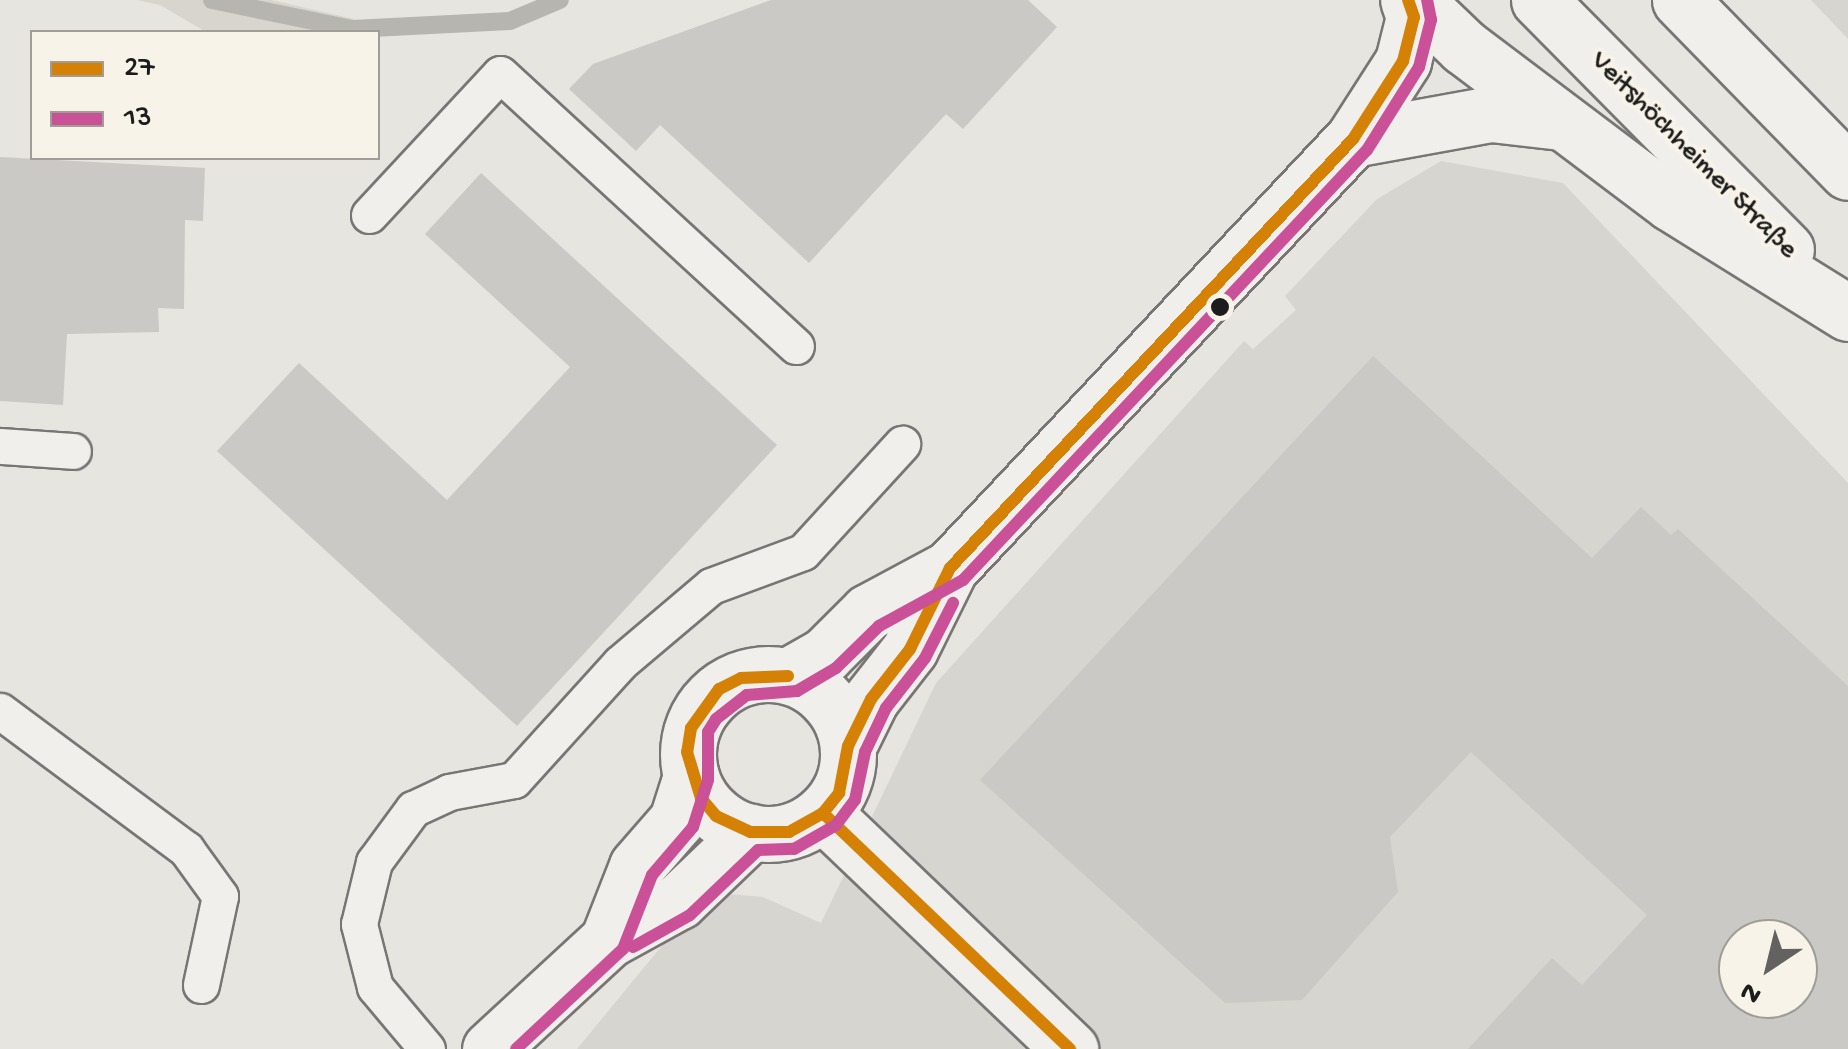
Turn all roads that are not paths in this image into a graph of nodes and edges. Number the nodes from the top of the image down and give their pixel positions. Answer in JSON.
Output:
{"nodes":[{"id":1,"x":1412,"y":0,"type":"edge"},
{"id":2,"x":1539,"y":0,"type":"edge"},
{"id":3,"x":1680,"y":0,"type":"edge"},
{"id":4,"x":1564,"y":122,"type":"junction"},
{"id":5,"x":1352,"y":139,"type":"junction"},
{"id":6,"x":1848,"y":172,"type":"edge"},
{"id":7,"x":369,"y":215,"type":"dead end"},
{"id":8,"x":1848,"y":313,"type":"edge"},
{"id":9,"x":796,"y":346,"type":"dead end"},
{"id":10,"x":902,"y":444,"type":"dead end"},
{"id":11,"x":0,"y":446,"type":"edge"},
{"id":12,"x":73,"y":451,"type":"dead end"},
{"id":13,"x":950,"y":568,"type":"junction"},
{"id":14,"x":788,"y":676,"type":"junction"},
{"id":15,"x":0,"y":711,"type":"edge"},
{"id":16,"x":848,"y":746,"type":"junction"},
{"id":17,"x":691,"y":776,"type":"junction"},
{"id":18,"x":824,"y":813,"type":"junction"},
{"id":19,"x":752,"y":832,"type":"junction"},
{"id":20,"x":608,"y":940,"type":"junction"},
{"id":21,"x":200,"y":985,"type":"dead end"},
{"id":22,"x":427,"y":1049,"type":"edge"},
{"id":23,"x":490,"y":1049,"type":"edge"},
{"id":24,"x":1070,"y":1049,"type":"edge"}],
"edges":[{"from":1,"to":4,"type":"main road"},
{"from":1,"to":5,"type":"main road"},
{"from":2,"to":8,"type":"main road","name":"Veitshöchheimer Straße"},
{"from":3,"to":6,"type":"main road"},
{"from":4,"to":5,"type":"main road"},
{"from":4,"to":8,"type":"main road"},
{"from":5,"to":13,"type":"main road"},
{"from":7,"to":9,"type":"lane"},
{"from":10,"to":22,"type":"lane"},
{"from":11,"to":12,"type":"lane"},
{"from":13,"to":14,"type":"main road"},
{"from":13,"to":16,"type":"main road"},
{"from":14,"to":16,"type":"main road"},
{"from":14,"to":17,"type":"main road"},
{"from":15,"to":21,"type":"lane"},
{"from":16,"to":18,"type":"main road"},
{"from":17,"to":19,"type":"main road"},
{"from":17,"to":20,"type":"main road"},
{"from":18,"to":19,"type":"main road"},
{"from":18,"to":24,"type":"main road"},
{"from":19,"to":20,"type":"main road"},
{"from":20,"to":23,"type":"main road"}]}
